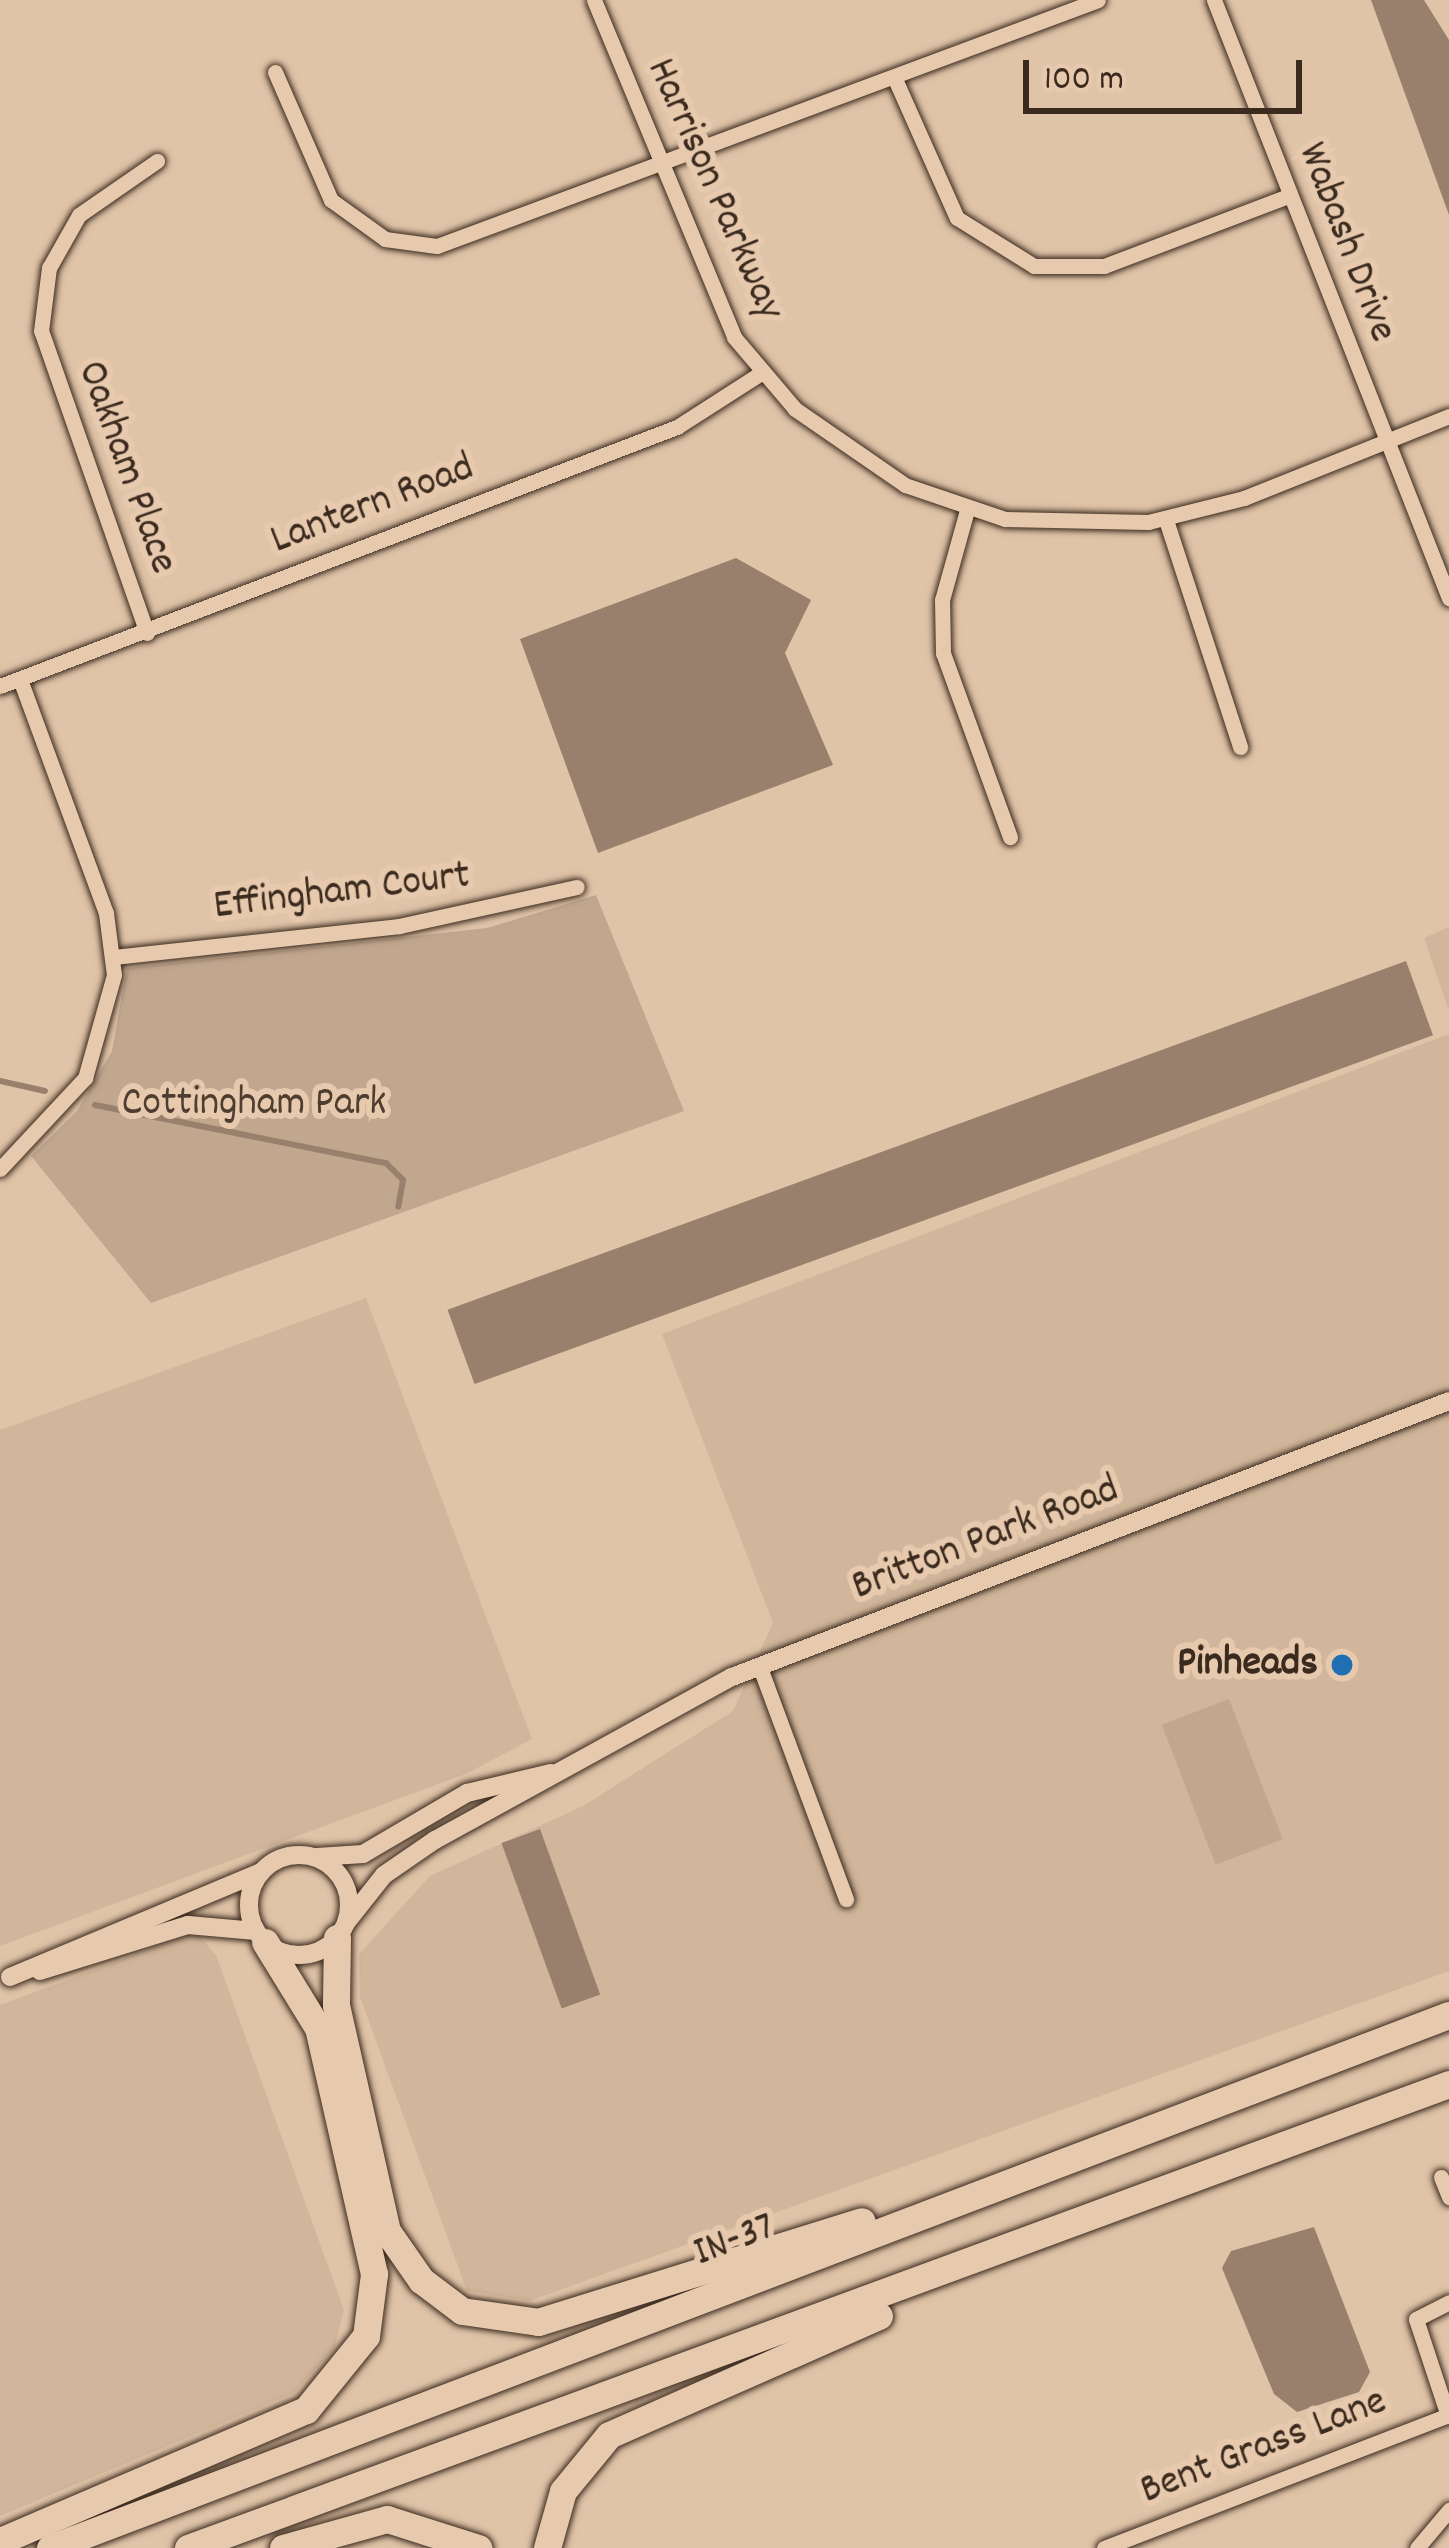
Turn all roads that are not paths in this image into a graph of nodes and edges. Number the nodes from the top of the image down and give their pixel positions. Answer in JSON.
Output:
{"nodes":[{"id":1,"x":594,"y":0,"type":"edge"},
{"id":2,"x":1098,"y":0,"type":"edge"},
{"id":3,"x":1214,"y":0,"type":"edge"},
{"id":4,"x":275,"y":72,"type":"dead end"},
{"id":5,"x":895,"y":79,"type":"junction"},
{"id":6,"x":157,"y":161,"type":"dead end"},
{"id":7,"x":659,"y":168,"type":"junction"},
{"id":8,"x":1288,"y":196,"type":"junction"},
{"id":9,"x":761,"y":374,"type":"junction"},
{"id":10,"x":1449,"y":416,"type":"edge"},
{"id":11,"x":1384,"y":444,"type":"junction"},
{"id":12,"x":967,"y":510,"type":"junction"},
{"id":13,"x":1166,"y":520,"type":"junction"},
{"id":14,"x":1449,"y":598,"type":"edge"},
{"id":15,"x":147,"y":633,"type":"junction"},
{"id":16,"x":20,"y":679,"type":"junction"},
{"id":17,"x":0,"y":686,"type":"edge"},
{"id":18,"x":1240,"y":747,"type":"dead end"},
{"id":19,"x":1010,"y":837,"type":"dead end"},
{"id":20,"x":577,"y":887,"type":"dead end"},
{"id":21,"x":114,"y":957,"type":"junction"},
{"id":22,"x":0,"y":1169,"type":"edge"},
{"id":23,"x":1449,"y":1401,"type":"edge"},
{"id":24,"x":759,"y":1665,"type":"junction"},
{"id":25,"x":562,"y":1772,"type":"junction"},
{"id":26,"x":312,"y":1857,"type":"junction"},
{"id":27,"x":266,"y":1867,"type":"junction"},
{"id":28,"x":846,"y":1899,"type":"dead end"},
{"id":29,"x":341,"y":1930,"type":"junction"},
{"id":30,"x":261,"y":1937,"type":"junction"},
{"id":31,"x":5,"y":1979,"type":"edge"},
{"id":32,"x":1449,"y":2015,"type":"edge"},
{"id":33,"x":1449,"y":2084,"type":"edge"},
{"id":34,"x":1441,"y":2177,"type":"dead end"},
{"id":35,"x":970,"y":2193,"type":"junction"},
{"id":36,"x":1449,"y":2198,"type":"edge"},
{"id":37,"x":1013,"y":2249,"type":"junction"},
{"id":38,"x":1449,"y":2302,"type":"edge"},
{"id":39,"x":1448,"y":2416,"type":"edge"},
{"id":40,"x":1449,"y":2510,"type":"edge"},
{"id":41,"x":0,"y":2541,"type":"edge"},
{"id":42,"x":50,"y":2548,"type":"edge"},
{"id":43,"x":188,"y":2548,"type":"edge"},
{"id":44,"x":284,"y":2548,"type":"edge"},
{"id":45,"x":478,"y":2548,"type":"edge"},
{"id":46,"x":548,"y":2548,"type":"edge"},
{"id":47,"x":1104,"y":2548,"type":"edge"},
{"id":48,"x":1417,"y":2548,"type":"edge"}],
"edges":[{"from":1,"to":7,"type":"street","name":"Harrison Parkway"},
{"from":2,"to":5,"type":"street"},
{"from":3,"to":8,"type":"street","name":"Wabash Drive"},
{"from":4,"to":7,"type":"street"},
{"from":5,"to":7,"type":"street"},
{"from":5,"to":8,"type":"street"},
{"from":6,"to":15,"type":"street","name":"Oakham Place"},
{"from":7,"to":9,"type":"street","name":"Harrison Parkway"},
{"from":8,"to":11,"type":"street","name":"Wabash Drive"},
{"from":9,"to":12,"type":"street","name":"Harrison Parkway"},
{"from":9,"to":15,"type":"street","name":"Lantern Road"},
{"from":10,"to":11,"type":"street","name":"Harrison Parkway"},
{"from":11,"to":13,"type":"street","name":"Harrison Parkway"},
{"from":11,"to":14,"type":"street","name":"Wabash Drive"},
{"from":12,"to":13,"type":"street","name":"Harrison Parkway"},
{"from":12,"to":19,"type":"street"},
{"from":13,"to":18,"type":"street"},
{"from":15,"to":16,"type":"street","name":"Lantern Road"},
{"from":16,"to":17,"type":"street","name":"Lantern Road"},
{"from":16,"to":21,"type":"street"},
{"from":20,"to":21,"type":"street","name":"Effingham Court"},
{"from":21,"to":22,"type":"street"},
{"from":23,"to":24,"type":"street","name":"Britton Park Road"},
{"from":24,"to":25,"type":"street","name":"Britton Park Road"},
{"from":24,"to":28,"type":"street"},
{"from":25,"to":26,"type":"street","name":"Britton Park Road"},
{"from":25,"to":29,"type":"street","name":"Britton Park Road"},
{"from":26,"to":27,"type":"street"},
{"from":26,"to":29,"type":"street"},
{"from":27,"to":30,"type":"street"},
{"from":27,"to":31,"type":"street"},
{"from":29,"to":30,"type":"street"},
{"from":29,"to":35,"type":"highway"},
{"from":30,"to":31,"type":"street"},
{"from":30,"to":41,"type":"highway"},
{"from":32,"to":35,"type":"highway","name":"IN-37"},
{"from":33,"to":37,"type":"highway"},
{"from":34,"to":36,"type":"street"},
{"from":35,"to":42,"type":"highway","name":"IN-37"},
{"from":37,"to":43,"type":"highway"},
{"from":37,"to":46,"type":"highway"},
{"from":38,"to":39,"type":"street"},
{"from":39,"to":47,"type":"street","name":"Bent Grass Lane"},
{"from":40,"to":48,"type":"street"},
{"from":44,"to":45,"type":"highway"}]}
